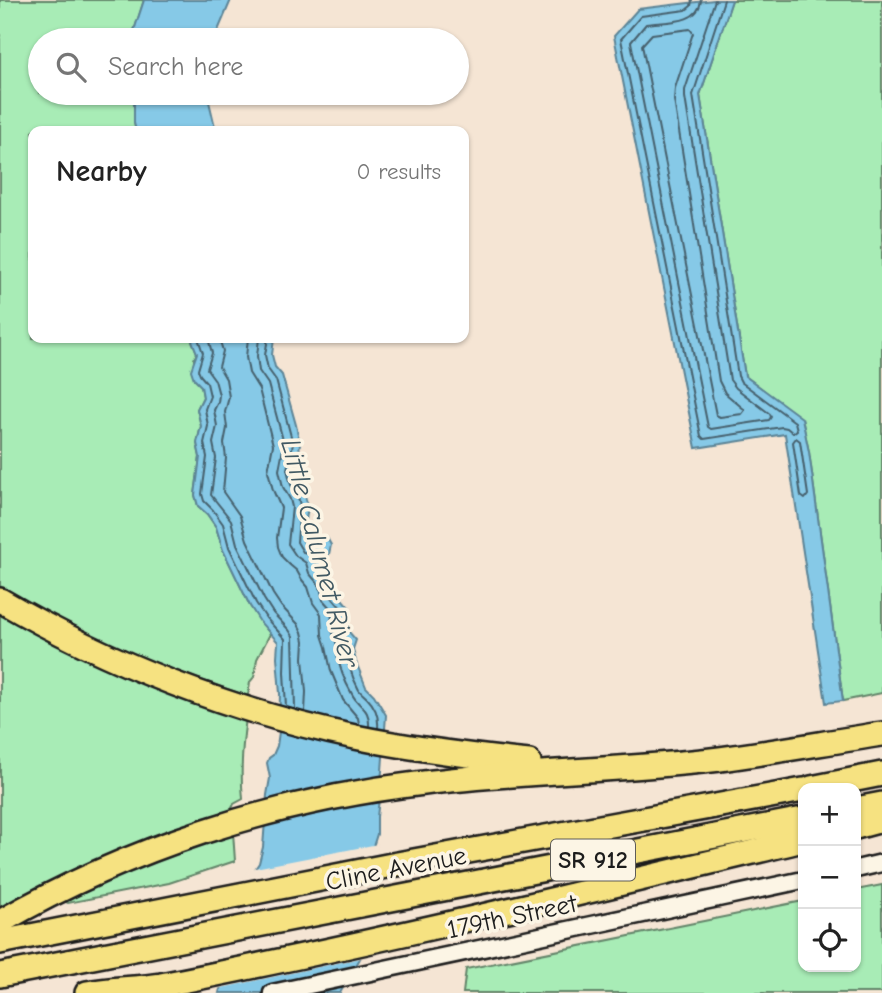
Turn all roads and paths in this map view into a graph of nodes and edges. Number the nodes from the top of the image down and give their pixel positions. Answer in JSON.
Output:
{"nodes":[{"id":1,"x":0,"y":600,"type":"edge"},
{"id":2,"x":882,"y":734,"type":"edge"},
{"id":3,"x":605,"y":769,"type":"junction"},
{"id":4,"x":882,"y":774,"type":"edge"},
{"id":5,"x":836,"y":783,"type":"edge"},
{"id":6,"x":798,"y":791,"type":"edge"},
{"id":7,"x":882,"y":804,"type":"edge"},
{"id":8,"x":861,"y":808,"type":"edge"},
{"id":9,"x":798,"y":820,"type":"edge"},
{"id":10,"x":882,"y":820,"type":"edge"},
{"id":11,"x":861,"y":826,"type":"edge"},
{"id":12,"x":798,"y":841,"type":"edge"},
{"id":13,"x":882,"y":863,"type":"edge"},
{"id":14,"x":861,"y":868,"type":"edge"},
{"id":15,"x":798,"y":881,"type":"edge"},
{"id":16,"x":0,"y":922,"type":"edge"},
{"id":17,"x":0,"y":942,"type":"edge"},
{"id":18,"x":0,"y":975,"type":"edge"},
{"id":19,"x":157,"y":985,"type":"junction"},
{"id":20,"x":87,"y":993,"type":"edge"},
{"id":21,"x":133,"y":993,"type":"edge"},
{"id":22,"x":272,"y":993,"type":"edge"}],
"edges":[{"from":1,"to":3,"type":"highway"},
{"from":2,"to":3,"type":"highway"},
{"from":3,"to":16,"type":"highway"},
{"from":4,"to":5,"type":"highway"},
{"from":6,"to":17,"type":"highway","name":"Cline Avenue","number":"SR 912"},
{"from":7,"to":8,"type":"highway"},
{"from":9,"to":18,"type":"highway","name":"Cline Avenue","number":"SR 912"},
{"from":10,"to":11,"type":"highway"},
{"from":12,"to":19,"type":"highway"},
{"from":13,"to":14,"type":"street"},
{"from":15,"to":22,"type":"street","name":"179th Street"},
{"from":19,"to":20,"type":"highway"},
{"from":19,"to":21,"type":"highway"}]}
